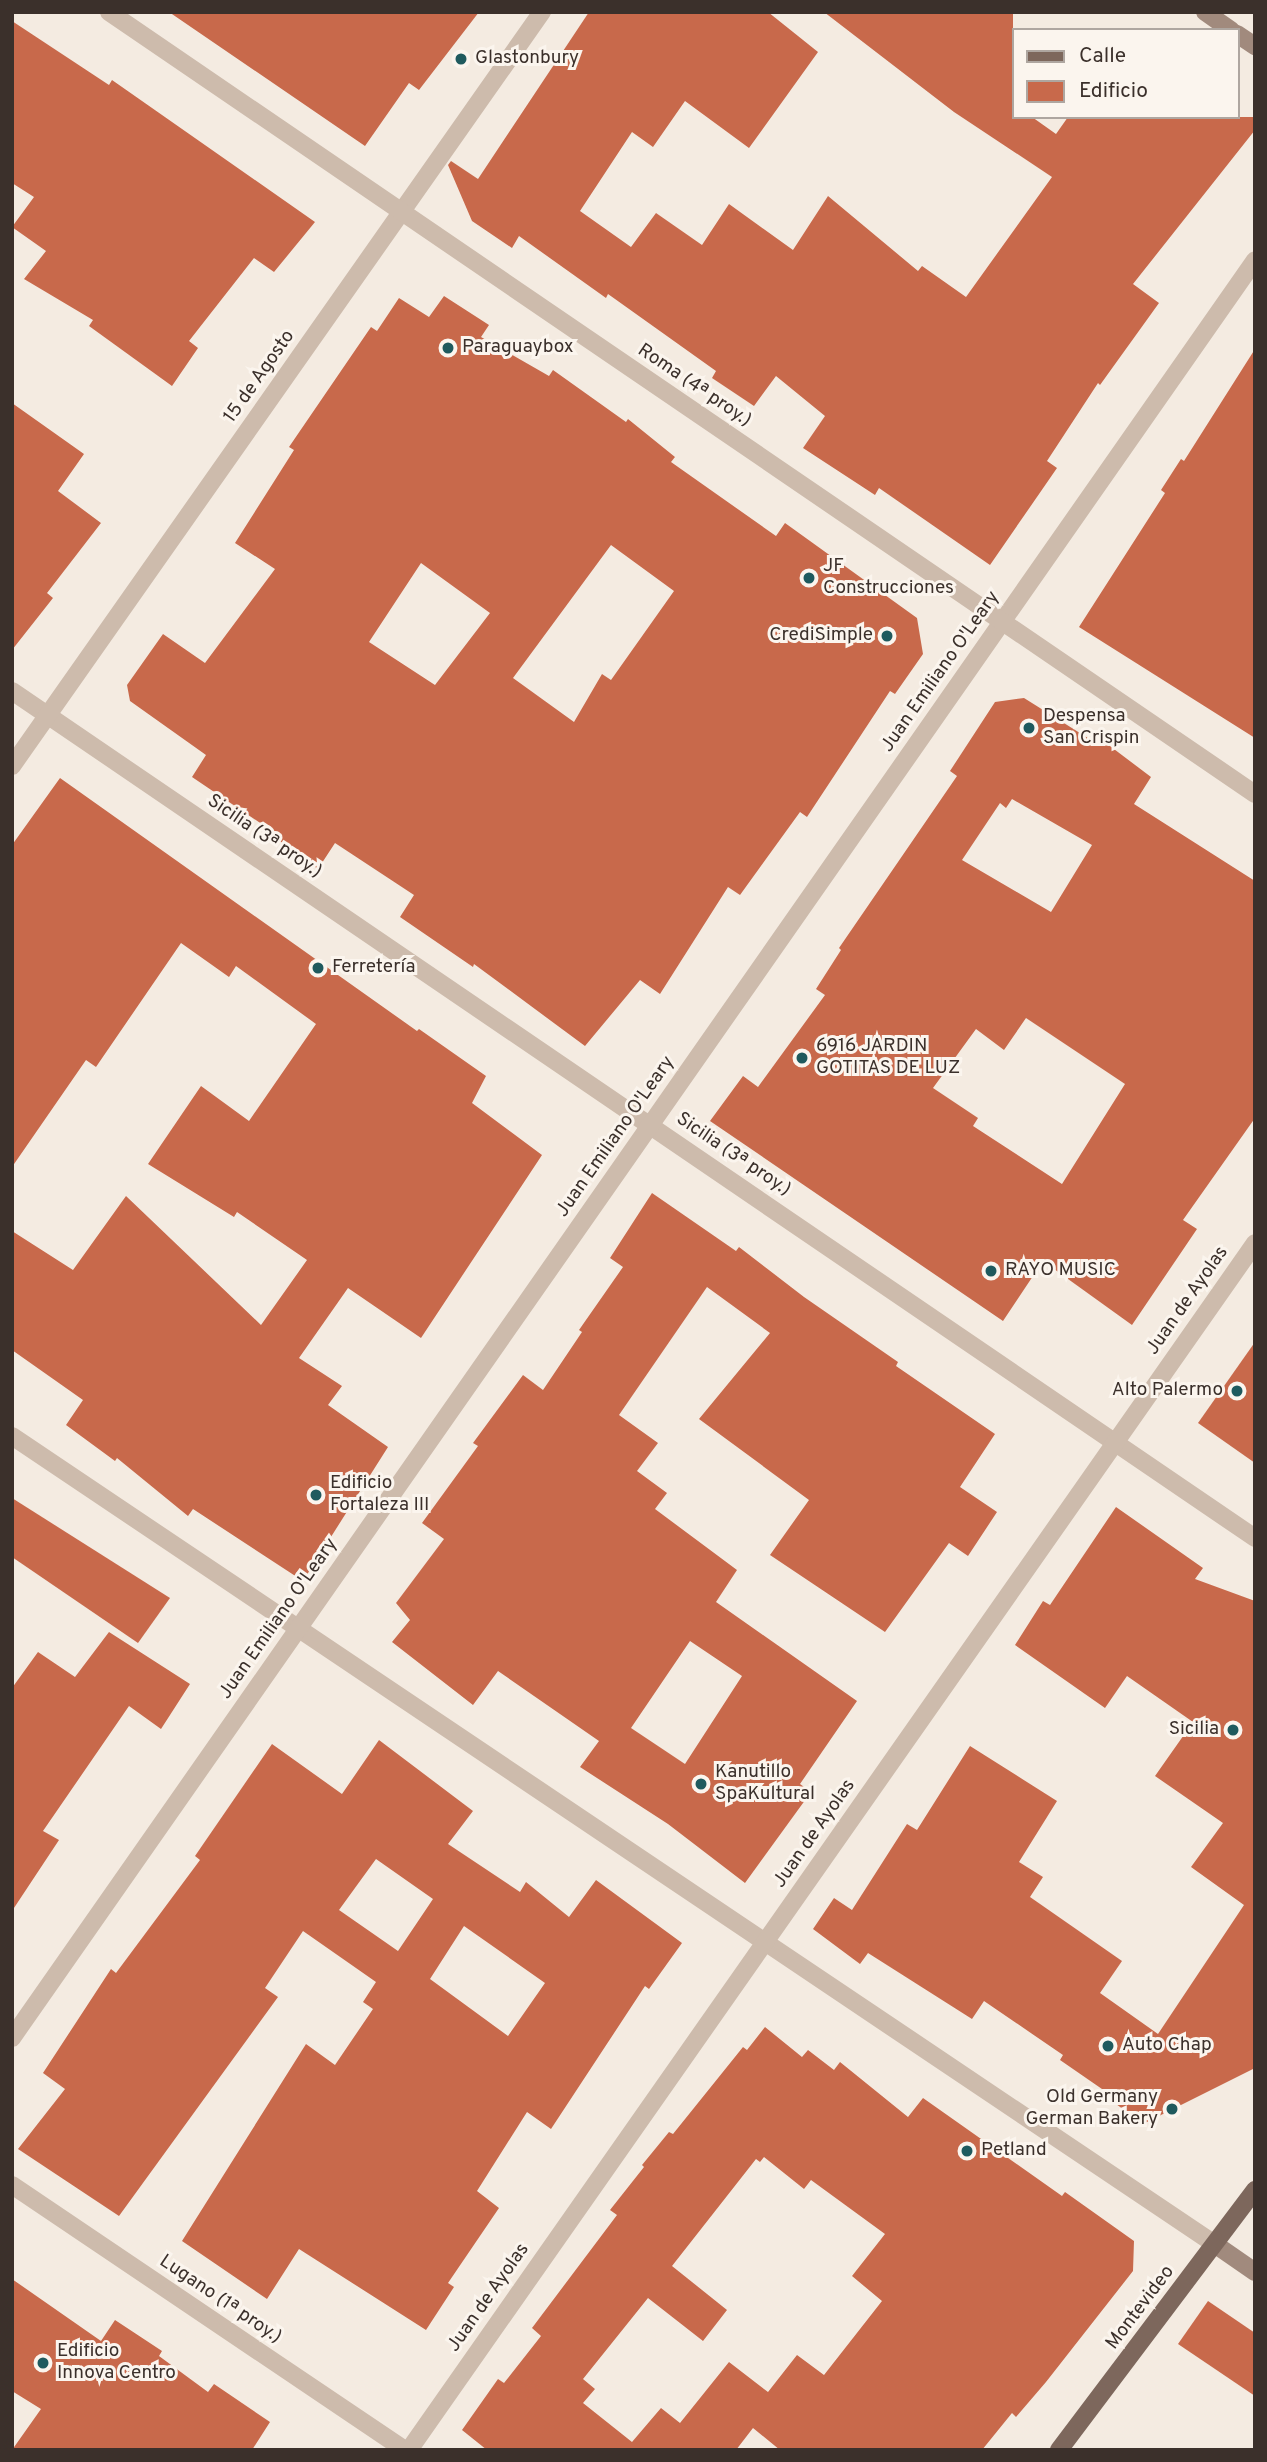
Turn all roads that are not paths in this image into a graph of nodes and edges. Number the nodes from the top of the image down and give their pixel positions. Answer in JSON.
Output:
{"nodes":[{"id":1,"x":109,"y":12,"type":"edge"},
{"id":2,"x":542,"y":12,"type":"edge"},
{"id":3,"x":1205,"y":12,"type":"edge"},
{"id":4,"x":1228,"y":28,"type":"edge"},
{"id":5,"x":1239,"y":35,"type":"edge"},
{"id":6,"x":1255,"y":46,"type":"edge"},
{"id":7,"x":402,"y":212,"type":"junction"},
{"id":8,"x":1255,"y":260,"type":"edge"},
{"id":9,"x":1002,"y":622,"type":"junction"},
{"id":10,"x":12,"y":691,"type":"edge"},
{"id":11,"x":48,"y":715,"type":"junction"},
{"id":12,"x":12,"y":766,"type":"edge"},
{"id":13,"x":1255,"y":794,"type":"edge"},
{"id":14,"x":650,"y":1125,"type":"junction"},
{"id":15,"x":1255,"y":1243,"type":"edge"},
{"id":16,"x":12,"y":1436,"type":"edge"},
{"id":17,"x":1115,"y":1441,"type":"junction"},
{"id":18,"x":1255,"y":1538,"type":"edge"},
{"id":19,"x":298,"y":1628,"type":"junction"},
{"id":20,"x":765,"y":1942,"type":"junction"},
{"id":21,"x":12,"y":2038,"type":"edge"},
{"id":22,"x":12,"y":2185,"type":"edge"},
{"id":23,"x":1255,"y":2190,"type":"edge"},
{"id":24,"x":1216,"y":2245,"type":"junction"},
{"id":25,"x":1255,"y":2272,"type":"edge"},
{"id":26,"x":407,"y":2450,"type":"edge"},
{"id":27,"x":1059,"y":2450,"type":"edge"}],
"edges":[{"from":1,"to":7,"type":"street","name":"Roma (4ª proy.)"},
{"from":2,"to":7,"type":"street","name":"15 de Agosto"},
{"from":3,"to":4,"type":"main road"},
{"from":5,"to":6,"type":"main road"},
{"from":7,"to":9,"type":"street","name":"Roma (4ª proy.)"},
{"from":7,"to":11,"type":"street","name":"15 de Agosto"},
{"from":8,"to":9,"type":"street","name":"Juan Emiliano O'Leary"},
{"from":9,"to":13,"type":"street","name":"Roma (4ª proy.)"},
{"from":9,"to":14,"type":"street","name":"Juan Emiliano O'Leary"},
{"from":10,"to":11,"type":"street","name":"Sicilia (3ª proy.)"},
{"from":11,"to":12,"type":"street","name":"15 de Agosto"},
{"from":11,"to":14,"type":"street","name":"Sicilia (3ª proy.)"},
{"from":14,"to":17,"type":"street","name":"Sicilia (3ª proy.)"},
{"from":14,"to":19,"type":"street","name":"Juan Emiliano O'Leary"},
{"from":15,"to":17,"type":"street","name":"Juan de Ayolas"},
{"from":16,"to":19,"type":"street"},
{"from":17,"to":18,"type":"street","name":"Sicilia (3ª proy.)"},
{"from":17,"to":20,"type":"street","name":"Juan de Ayolas"},
{"from":19,"to":20,"type":"street"},
{"from":19,"to":21,"type":"street","name":"Juan Emiliano O'Leary"},
{"from":20,"to":24,"type":"street"},
{"from":20,"to":26,"type":"street","name":"Juan de Ayolas"},
{"from":22,"to":26,"type":"street","name":"Lugano (1ª proy.)"},
{"from":23,"to":24,"type":"main road","name":"Montevideo"},
{"from":24,"to":25,"type":"main road"},
{"from":24,"to":27,"type":"main road","name":"Montevideo"}]}
